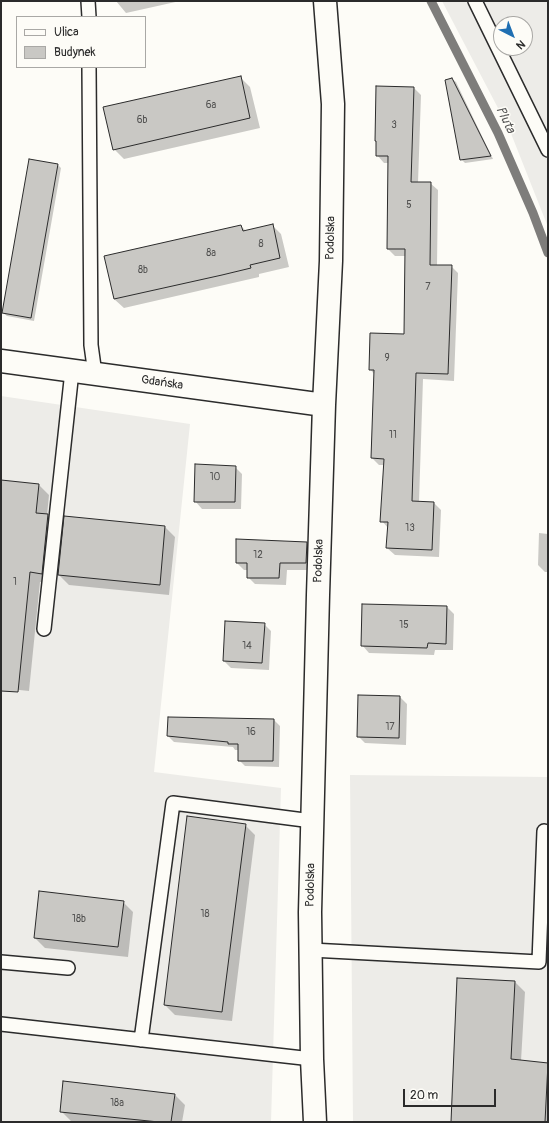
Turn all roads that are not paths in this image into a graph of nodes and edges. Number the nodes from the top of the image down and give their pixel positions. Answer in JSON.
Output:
{"nodes":[{"id":1,"x":88,"y":1,"type":"edge"},
{"id":2,"x":325,"y":1,"type":"edge"},
{"id":3,"x":475,"y":1,"type":"edge"},
{"id":4,"x":89,"y":16,"type":"edge"},
{"id":5,"x":89,"y":68,"type":"edge"},
{"id":6,"x":548,"y":150,"type":"edge"},
{"id":7,"x":1,"y":361,"type":"edge"},
{"id":8,"x":72,"y":371,"type":"junction"},
{"id":9,"x":95,"y":374,"type":"junction"},
{"id":10,"x":324,"y":405,"type":"junction"},
{"id":11,"x":44,"y":629,"type":"dead end"},
{"id":12,"x":312,"y":821,"type":"junction"},
{"id":13,"x":544,"y":831,"type":"dead end"},
{"id":14,"x":311,"y":950,"type":"junction"},
{"id":15,"x":1,"y":962,"type":"edge"},
{"id":16,"x":68,"y":968,"type":"dead end"},
{"id":17,"x":1,"y":1024,"type":"edge"},
{"id":18,"x":142,"y":1040,"type":"junction"},
{"id":19,"x":312,"y":1059,"type":"junction"},
{"id":20,"x":315,"y":1122,"type":"edge"}],
"edges":[{"from":1,"to":4,"type":"lane"},
{"from":2,"to":10,"type":"street","name":"Podolska"},
{"from":3,"to":6,"type":"lane"},
{"from":5,"to":9,"type":"lane"},
{"from":7,"to":8,"type":"street","name":"Gdańska"},
{"from":8,"to":9,"type":"street","name":"Gdańska"},
{"from":8,"to":11,"type":"lane"},
{"from":9,"to":10,"type":"street","name":"Gdańska"},
{"from":10,"to":12,"type":"street","name":"Podolska"},
{"from":12,"to":14,"type":"street","name":"Podolska"},
{"from":12,"to":18,"type":"lane"},
{"from":13,"to":14,"type":"lane"},
{"from":14,"to":19,"type":"street","name":"Podolska"},
{"from":15,"to":16,"type":"lane"},
{"from":17,"to":18,"type":"lane"},
{"from":18,"to":19,"type":"lane"},
{"from":19,"to":20,"type":"street","name":"Podolska"}]}
